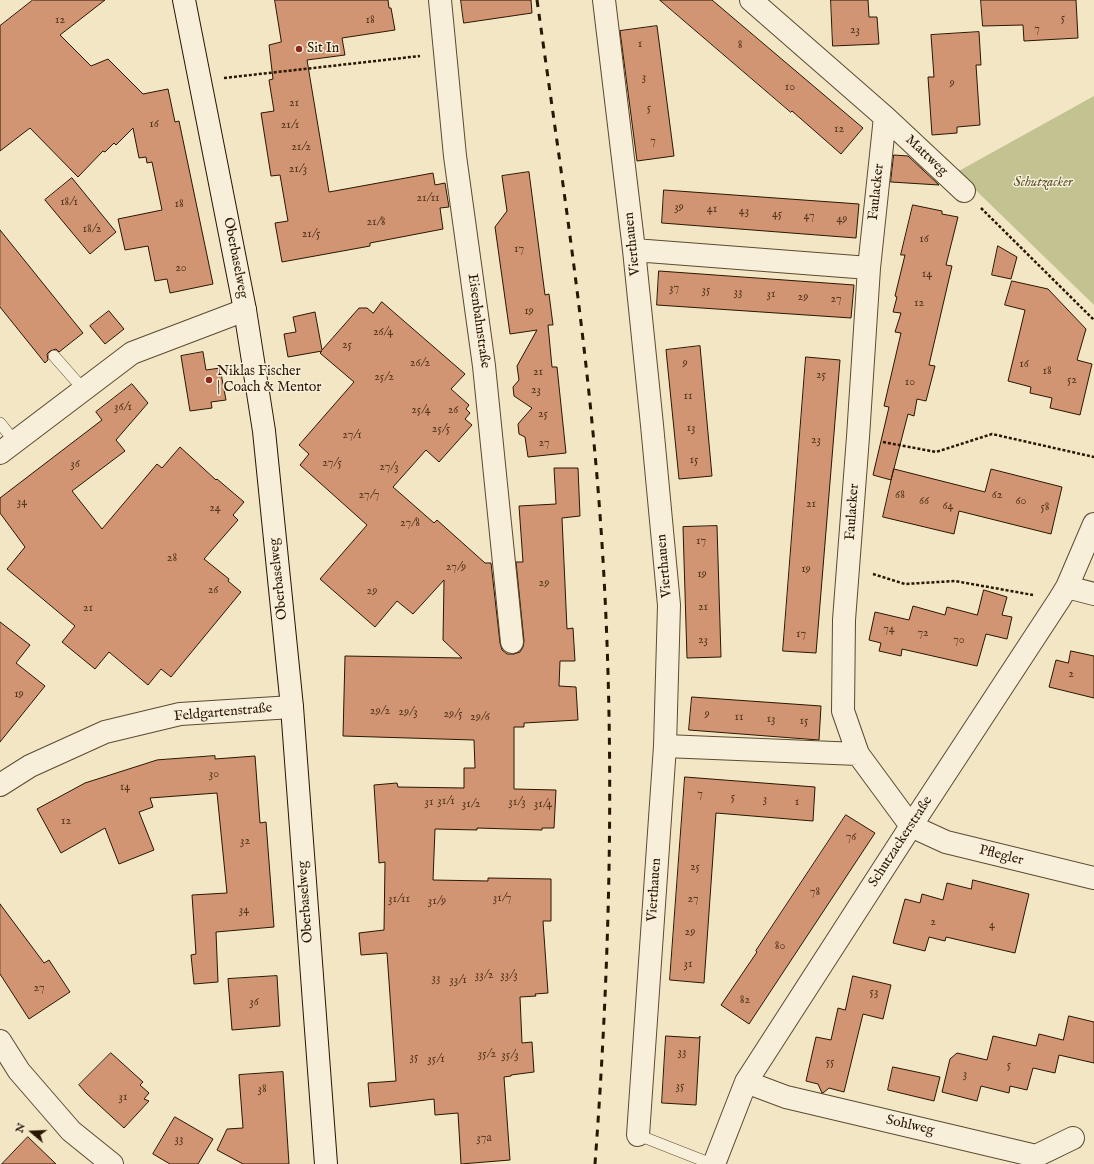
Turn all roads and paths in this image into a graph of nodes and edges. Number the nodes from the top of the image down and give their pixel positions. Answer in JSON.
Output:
{"nodes":[{"id":1,"x":184,"y":0,"type":"edge"},
{"id":2,"x":440,"y":0,"type":"edge"},
{"id":3,"x":604,"y":0,"type":"edge"},
{"id":4,"x":751,"y":0,"type":"edge"},
{"id":5,"x":446,"y":53,"type":"junction"},
{"id":6,"x":200,"y":81,"type":"junction"},
{"id":7,"x":885,"y":117,"type":"junction"},
{"id":8,"x":964,"y":190,"type":"joint"},
{"id":9,"x":634,"y":250,"type":"junction"},
{"id":10,"x":869,"y":268,"type":"junction"},
{"id":11,"x":245,"y":310,"type":"junction"},
{"id":12,"x":1094,"y":320,"type":"edge"},
{"id":13,"x":54,"y":356,"type":"dead end"},
{"id":14,"x":84,"y":390,"type":"junction"},
{"id":15,"x":0,"y":423,"type":"edge"},
{"id":16,"x":858,"y":437,"type":"junction"},
{"id":17,"x":8,"y":447,"type":"edge"},
{"id":18,"x":1094,"y":457,"type":"edge"},
{"id":19,"x":1094,"y":524,"type":"edge"},
{"id":20,"x":849,"y":567,"type":"junction"},
{"id":21,"x":1063,"y":594,"type":"junction"},
{"id":22,"x":1094,"y":594,"type":"edge"},
{"id":23,"x":512,"y":642,"type":"dead end"},
{"id":24,"x":292,"y":707,"type":"junction"},
{"id":25,"x":665,"y":746,"type":"junction"},
{"id":26,"x":858,"y":754,"type":"junction"},
{"id":27,"x":0,"y":785,"type":"edge"},
{"id":28,"x":910,"y":826,"type":"junction"},
{"id":29,"x":1094,"y":878,"type":"edge"},
{"id":30,"x":0,"y":1041,"type":"edge"},
{"id":31,"x":746,"y":1082,"type":"junction"},
{"id":32,"x":638,"y":1135,"type":"joint"},
{"id":33,"x":1073,"y":1138,"type":"dead end"},
{"id":34,"x":112,"y":1164,"type":"edge"},
{"id":35,"x":326,"y":1164,"type":"edge"},
{"id":36,"x":713,"y":1164,"type":"edge"}],
"edges":[{"from":1,"to":6,"type":"street","name":"Oberbaselweg"},
{"from":2,"to":5,"type":"street","name":"Eisenbahnstraße"},
{"from":3,"to":9,"type":"street","name":"Vierthauen"},
{"from":4,"to":7,"type":"street","name":"Mattweg"},
{"from":5,"to":6,"type":"path"},
{"from":5,"to":23,"type":"street","name":"Eisenbahnstraße"},
{"from":6,"to":11,"type":"street","name":"Oberbaselweg"},
{"from":7,"to":8,"type":"street","name":"Mattweg"},
{"from":7,"to":10,"type":"street","name":"Faulacker"},
{"from":8,"to":12,"type":"path"},
{"from":9,"to":10,"type":"street"},
{"from":9,"to":25,"type":"street","name":"Vierthauen"},
{"from":10,"to":16,"type":"street","name":"Faulacker"},
{"from":11,"to":14,"type":"street"},
{"from":11,"to":24,"type":"street","name":"Oberbaselweg"},
{"from":13,"to":14,"type":"lane"},
{"from":14,"to":17,"type":"street"},
{"from":15,"to":17,"type":"lane"},
{"from":16,"to":18,"type":"path"},
{"from":16,"to":20,"type":"street","name":"Faulacker"},
{"from":19,"to":21,"type":"street","name":"Schutzackerstraße"},
{"from":20,"to":21,"type":"path"},
{"from":20,"to":26,"type":"street","name":"Faulacker"},
{"from":21,"to":22,"type":"street"},
{"from":21,"to":28,"type":"street","name":"Schutzackerstraße"},
{"from":24,"to":27,"type":"street","name":"Feldgartenstraße"},
{"from":24,"to":35,"type":"street","name":"Oberbaselweg"},
{"from":25,"to":26,"type":"street"},
{"from":25,"to":32,"type":"street","name":"Vierthauen"},
{"from":26,"to":28,"type":"street","name":"Faulacker"},
{"from":28,"to":29,"type":"street","name":"Pflegler"},
{"from":28,"to":31,"type":"street","name":"Schutzackerstraße"},
{"from":30,"to":34,"type":"street"},
{"from":31,"to":33,"type":"street","name":"Sohlweg"},
{"from":31,"to":36,"type":"street","name":"Schutzackerstraße"},
{"from":32,"to":36,"type":"lane"}]}
